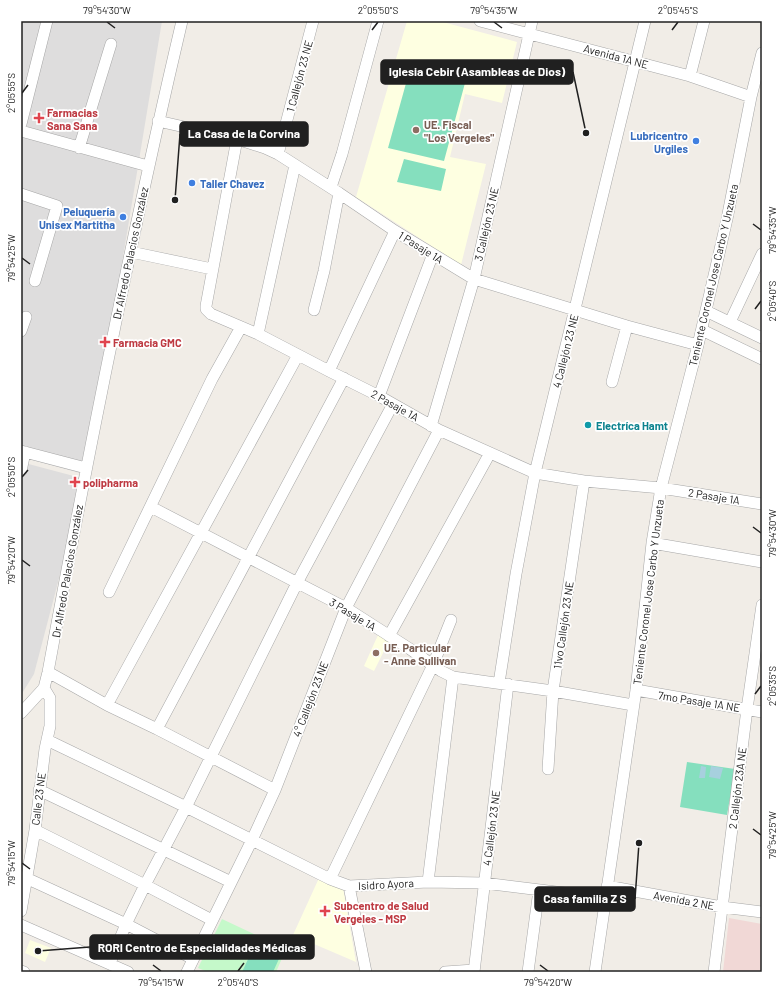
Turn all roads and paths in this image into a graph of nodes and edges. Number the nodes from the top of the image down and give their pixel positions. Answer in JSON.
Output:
{"nodes":[{"id":1,"x":46,"y":21,"type":"edge"},
{"id":2,"x":182,"y":21,"type":"edge"},
{"id":3,"x":313,"y":21,"type":"edge"},
{"id":4,"x":378,"y":21,"type":"edge"},
{"id":5,"x":480,"y":21,"type":"edge"},
{"id":6,"x":532,"y":21,"type":"edge"},
{"id":7,"x":645,"y":21,"type":"edge"},
{"id":8,"x":704,"y":21,"type":"edge"},
{"id":9,"x":529,"y":34,"type":"junction"},
{"id":10,"x":111,"y":44,"type":"dead end"},
{"id":11,"x":762,"y":53,"type":"edge"},
{"id":12,"x":634,"y":61,"type":"junction"},
{"id":13,"x":761,"y":65,"type":"edge"},
{"id":14,"x":690,"y":76,"type":"junction"},
{"id":15,"x":751,"y":97,"type":"junction"},
{"id":16,"x":158,"y":121,"type":"junction"},
{"id":17,"x":21,"y":124,"type":"edge"},
{"id":18,"x":21,"y":131,"type":"edge"},
{"id":19,"x":237,"y":139,"type":"junction"},
{"id":20,"x":79,"y":148,"type":"junction"},
{"id":21,"x":278,"y":154,"type":"junction"},
{"id":22,"x":295,"y":165,"type":"junction"},
{"id":23,"x":148,"y":166,"type":"junction"},
{"id":24,"x":335,"y":190,"type":"junction"},
{"id":25,"x":21,"y":194,"type":"edge"},
{"id":26,"x":395,"y":231,"type":"junction"},
{"id":27,"x":131,"y":252,"type":"junction"},
{"id":28,"x":433,"y":254,"type":"junction"},
{"id":29,"x":762,"y":254,"type":"edge"},
{"id":30,"x":212,"y":269,"type":"junction"},
{"id":31,"x":474,"y":280,"type":"junction"},
{"id":32,"x":35,"y":281,"type":"dead end"},
{"id":33,"x":575,"y":309,"type":"junction"},
{"id":34,"x":314,"y":310,"type":"dead end"},
{"id":35,"x":706,"y":311,"type":"junction"},
{"id":36,"x":26,"y":317,"type":"dead end"},
{"id":37,"x":730,"y":322,"type":"junction"},
{"id":38,"x":627,"y":326,"type":"junction"},
{"id":39,"x":241,"y":327,"type":"junction"},
{"id":40,"x":702,"y":330,"type":"junction"},
{"id":41,"x":21,"y":331,"type":"edge"},
{"id":42,"x":258,"y":334,"type":"junction"},
{"id":43,"x":762,"y":338,"type":"edge"},
{"id":44,"x":698,"y":345,"type":"junction"},
{"id":45,"x":298,"y":355,"type":"junction"},
{"id":46,"x":762,"y":359,"type":"edge"},
{"id":47,"x":329,"y":370,"type":"junction"},
{"id":48,"x":344,"y":378,"type":"junction"},
{"id":49,"x":612,"y":382,"type":"dead end"},
{"id":50,"x":379,"y":396,"type":"junction"},
{"id":51,"x":393,"y":404,"type":"junction"},
{"id":52,"x":435,"y":428,"type":"junction"},
{"id":53,"x":23,"y":452,"type":"edge"},
{"id":54,"x":490,"y":453,"type":"junction"},
{"id":55,"x":86,"y":468,"type":"junction"},
{"id":56,"x":21,"y":471,"type":"edge"},
{"id":57,"x":535,"y":474,"type":"junction"},
{"id":58,"x":584,"y":481,"type":"junction"},
{"id":59,"x":661,"y":488,"type":"junction"},
{"id":60,"x":762,"y":504,"type":"edge"},
{"id":61,"x":151,"y":507,"type":"junction"},
{"id":62,"x":201,"y":532,"type":"junction"},
{"id":63,"x":652,"y":543,"type":"junction"},
{"id":64,"x":248,"y":556,"type":"junction"},
{"id":65,"x":762,"y":562,"type":"edge"},
{"id":66,"x":297,"y":583,"type":"junction"},
{"id":67,"x":109,"y":592,"type":"dead end"},
{"id":68,"x":762,"y":605,"type":"edge"},
{"id":69,"x":346,"y":608,"type":"junction"},
{"id":70,"x":451,"y":620,"type":"dead end"},
{"id":71,"x":389,"y":636,"type":"junction"},
{"id":72,"x":433,"y":666,"type":"junction"},
{"id":73,"x":48,"y":672,"type":"junction"},
{"id":74,"x":453,"y":677,"type":"junction"},
{"id":75,"x":503,"y":683,"type":"junction"},
{"id":76,"x":44,"y":688,"type":"junction"},
{"id":77,"x":636,"y":690,"type":"junction"},
{"id":78,"x":554,"y":691,"type":"junction"},
{"id":79,"x":107,"y":705,"type":"junction"},
{"id":80,"x":633,"y":705,"type":"junction"},
{"id":81,"x":747,"y":709,"type":"junction"},
{"id":82,"x":762,"y":712,"type":"edge"},
{"id":83,"x":21,"y":713,"type":"edge"},
{"id":84,"x":157,"y":729,"type":"junction"},
{"id":85,"x":47,"y":740,"type":"junction"},
{"id":86,"x":210,"y":756,"type":"junction"},
{"id":87,"x":548,"y":769,"type":"dead end"},
{"id":88,"x":39,"y":790,"type":"junction"},
{"id":89,"x":275,"y":790,"type":"junction"},
{"id":90,"x":186,"y":807,"type":"junction"},
{"id":91,"x":35,"y":830,"type":"junction"},
{"id":92,"x":252,"y":840,"type":"junction"},
{"id":93,"x":163,"y":848,"type":"junction"},
{"id":94,"x":26,"y":878,"type":"junction"},
{"id":95,"x":330,"y":878,"type":"junction"},
{"id":96,"x":232,"y":882,"type":"junction"},
{"id":97,"x":428,"y":882,"type":"junction"},
{"id":98,"x":484,"y":882,"type":"junction"},
{"id":99,"x":145,"y":885,"type":"junction"},
{"id":100,"x":349,"y":886,"type":"junction"},
{"id":101,"x":607,"y":886,"type":"junction"},
{"id":102,"x":539,"y":890,"type":"junction"},
{"id":103,"x":605,"y":898,"type":"junction"},
{"id":104,"x":722,"y":907,"type":"junction"},
{"id":105,"x":21,"y":911,"type":"edge"},
{"id":106,"x":762,"y":912,"type":"edge"},
{"id":107,"x":212,"y":920,"type":"junction"},
{"id":108,"x":126,"y":924,"type":"junction"},
{"id":109,"x":21,"y":925,"type":"edge"},
{"id":110,"x":193,"y":959,"type":"junction"},
{"id":111,"x":110,"y":963,"type":"junction"},
{"id":112,"x":21,"y":970,"type":"edge"},
{"id":113,"x":190,"y":971,"type":"edge"},
{"id":114,"x":474,"y":971,"type":"edge"},
{"id":115,"x":24,"y":972,"type":"edge"},
{"id":116,"x":128,"y":972,"type":"edge"},
{"id":117,"x":366,"y":972,"type":"edge"},
{"id":118,"x":446,"y":972,"type":"edge"},
{"id":119,"x":528,"y":972,"type":"edge"},
{"id":120,"x":595,"y":972,"type":"edge"},
{"id":121,"x":714,"y":972,"type":"edge"}],
"edges":[{"from":1,"to":17,"type":"street"},
{"from":2,"to":16,"type":"street","name":"Dr Alfredo Palacios González"},
{"from":3,"to":21,"type":"street","name":"1 Callejón 23 NE"},
{"from":4,"to":24,"type":"street"},
{"from":5,"to":9,"type":"street","name":"Avenida 1A NE"},
{"from":6,"to":9,"type":"street","name":"3 Callejón 23 NE"},
{"from":7,"to":12,"type":"street","name":"4 Callejón 23 NE"},
{"from":8,"to":14,"type":"street"},
{"from":9,"to":12,"type":"street","name":"Avenida 1A NE"},
{"from":9,"to":31,"type":"street","name":"3 Callejón 23 NE"},
{"from":10,"to":20,"type":"street"},
{"from":11,"to":13,"type":"street","name":"Teniente Coronel Jose Carbo Y Unzueta"},
{"from":12,"to":14,"type":"street","name":"Avenida 1A NE"},
{"from":12,"to":33,"type":"street","name":"4 Callejón 23 NE"},
{"from":13,"to":15,"type":"street","name":"Teniente Coronel Jose Carbo Y Unzueta"},
{"from":14,"to":15,"type":"street","name":"Avenida 1A NE"},
{"from":15,"to":35,"type":"street","name":"Teniente Coronel Jose Carbo Y Unzueta"},
{"from":16,"to":19,"type":"street","name":"1 Pasaje 1A"},
{"from":16,"to":23,"type":"street","name":"Dr Alfredo Palacios González"},
{"from":18,"to":20,"type":"street"},
{"from":19,"to":21,"type":"street","name":"1 Pasaje 1A"},
{"from":19,"to":30,"type":"street","name":"2 Pasaje 1A"},
{"from":20,"to":23,"type":"street"},
{"from":21,"to":22,"type":"street","name":"1 Pasaje 1A"},
{"from":22,"to":24,"type":"street","name":"1 Pasaje 1A"},
{"from":22,"to":42,"type":"street"},
{"from":23,"to":27,"type":"street","name":"Dr Alfredo Palacios González"},
{"from":24,"to":26,"type":"street","name":"1 Pasaje 1A"},
{"from":24,"to":34,"type":"street"},
{"from":25,"to":32,"type":"street"},
{"from":26,"to":28,"type":"street","name":"1 Pasaje 1A"},
{"from":26,"to":47,"type":"street"},
{"from":27,"to":30,"type":"street"},
{"from":27,"to":55,"type":"street","name":"Dr Alfredo Palacios González"},
{"from":28,"to":31,"type":"street","name":"1 Pasaje 1A"},
{"from":28,"to":50,"type":"street"},
{"from":29,"to":37,"type":"street"},
{"from":30,"to":39,"type":"street","name":"2 Pasaje 1A"},
{"from":31,"to":33,"type":"street","name":"1 Pasaje 1A"},
{"from":31,"to":52,"type":"street","name":"3 Callejón 23 NE"},
{"from":33,"to":38,"type":"street","name":"1 Pasaje 1A"},
{"from":33,"to":57,"type":"street","name":"4 Callejón 23 NE"},
{"from":35,"to":37,"type":"street"},
{"from":35,"to":40,"type":"street","name":"Teniente Coronel Jose Carbo Y Unzueta"},
{"from":36,"to":41,"type":"street"},
{"from":37,"to":43,"type":"street"},
{"from":38,"to":44,"type":"street","name":"1 Pasaje 1A"},
{"from":38,"to":49,"type":"street"},
{"from":39,"to":42,"type":"street","name":"2 Pasaje 1A"},
{"from":39,"to":61,"type":"street"},
{"from":40,"to":44,"type":"street","name":"Teniente Coronel Jose Carbo Y Unzueta"},
{"from":40,"to":46,"type":"street"},
{"from":42,"to":45,"type":"street","name":"2 Pasaje 1A"},
{"from":44,"to":59,"type":"street","name":"Teniente Coronel Jose Carbo Y Unzueta"},
{"from":45,"to":47,"type":"street","name":"2 Pasaje 1A"},
{"from":45,"to":62,"type":"street"},
{"from":47,"to":48,"type":"street","name":"2 Pasaje 1A"},
{"from":48,"to":50,"type":"street","name":"2 Pasaje 1A"},
{"from":48,"to":64,"type":"street"},
{"from":50,"to":51,"type":"street","name":"2 Pasaje 1A"},
{"from":51,"to":52,"type":"street","name":"2 Pasaje 1A"},
{"from":51,"to":66,"type":"street"},
{"from":52,"to":54,"type":"street","name":"2 Pasaje 1A"},
{"from":52,"to":69,"type":"street","name":"4° Callejón 23 NE"},
{"from":53,"to":55,"type":"street"},
{"from":53,"to":56,"type":"street"},
{"from":54,"to":57,"type":"street","name":"2 Pasaje 1A"},
{"from":54,"to":71,"type":"street"},
{"from":55,"to":73,"type":"street","name":"Dr Alfredo Palacios González"},
{"from":57,"to":58,"type":"street","name":"2 Pasaje 1A"},
{"from":57,"to":75,"type":"street","name":"4 Callejón 23 NE"},
{"from":58,"to":59,"type":"street","name":"2 Pasaje 1A"},
{"from":58,"to":78,"type":"street","name":"11vo Callejón 23 NE"},
{"from":59,"to":60,"type":"street","name":"2 Pasaje 1A"},
{"from":59,"to":63,"type":"street","name":"Teniente Coronel Jose Carbo Y Unzueta"},
{"from":61,"to":62,"type":"street","name":"3 Pasaje 1A"},
{"from":61,"to":67,"type":"street"},
{"from":62,"to":64,"type":"street","name":"3 Pasaje 1A"},
{"from":62,"to":79,"type":"street"},
{"from":63,"to":65,"type":"street"},
{"from":63,"to":77,"type":"street","name":"Teniente Coronel Jose Carbo Y Unzueta"},
{"from":64,"to":66,"type":"street","name":"3 Pasaje 1A"},
{"from":64,"to":84,"type":"street"},
{"from":66,"to":69,"type":"street","name":"3 Pasaje 1A"},
{"from":66,"to":86,"type":"street"},
{"from":68,"to":81,"type":"street","name":"2 Callejón 23A NE"},
{"from":69,"to":71,"type":"street","name":"3 Pasaje 1A"},
{"from":69,"to":89,"type":"street","name":"4° Callejón 23 NE"},
{"from":70,"to":72,"type":"street"},
{"from":71,"to":72,"type":"street","name":"3 Pasaje 1A"},
{"from":72,"to":74,"type":"street","name":"3 Pasaje 1A"},
{"from":72,"to":95,"type":"street"},
{"from":73,"to":76,"type":"street","name":"Dr Alfredo Palacios González"},
{"from":73,"to":79,"type":"street"},
{"from":74,"to":75,"type":"street","name":"3 Pasaje 1A"},
{"from":74,"to":97,"type":"street"},
{"from":75,"to":78,"type":"street","name":"3 Pasaje 1A"},
{"from":75,"to":98,"type":"street","name":"4 Callejón 23 NE"},
{"from":76,"to":83,"type":"street","name":"Dr Alfredo Palacios González"},
{"from":76,"to":85,"type":"street","name":"Calle 23 NE"},
{"from":77,"to":80,"type":"street","name":"Teniente Coronel Jose Carbo Y Unzueta"},
{"from":77,"to":81,"type":"street","name":"7mo Pasaje 1A NE"},
{"from":78,"to":80,"type":"street","name":"3 Pasaje 1A"},
{"from":78,"to":87,"type":"street","name":"11vo Callejón 23 NE"},
{"from":79,"to":84,"type":"street"},
{"from":80,"to":101,"type":"street","name":"Teniente Coronel Jose Carbo Y Unzueta"},
{"from":81,"to":82,"type":"street","name":"7mo Pasaje 1A NE"},
{"from":81,"to":104,"type":"street","name":"2 Callejón 23A NE"},
{"from":84,"to":86,"type":"street"},
{"from":85,"to":88,"type":"street","name":"Calle 23 NE"},
{"from":85,"to":90,"type":"street","name":"Isidro Ayora"},
{"from":86,"to":89,"type":"street"},
{"from":86,"to":90,"type":"street"},
{"from":88,"to":91,"type":"street","name":"Calle 23 NE"},
{"from":88,"to":93,"type":"street"},
{"from":89,"to":92,"type":"street","name":"4° Callejón 23 NE"},
{"from":90,"to":92,"type":"street","name":"Isidro Ayora"},
{"from":90,"to":93,"type":"street"},
{"from":91,"to":94,"type":"street","name":"Calle 23 NE"},
{"from":91,"to":99,"type":"street"},
{"from":92,"to":95,"type":"street","name":"Isidro Ayora"},
{"from":92,"to":96,"type":"street","name":"4° Callejón 23 NE"},
{"from":93,"to":96,"type":"street"},
{"from":93,"to":99,"type":"street"},
{"from":94,"to":105,"type":"street","name":"Calle 23 NE"},
{"from":94,"to":108,"type":"street"},
{"from":95,"to":100,"type":"street","name":"Isidro Ayora"},
{"from":96,"to":107,"type":"street","name":"4° Callejón 23 NE"},
{"from":97,"to":98,"type":"street","name":"Isidro Ayora"},
{"from":97,"to":100,"type":"street","name":"Isidro Ayora"},
{"from":98,"to":102,"type":"street","name":"Isidro Ayora"},
{"from":98,"to":114,"type":"street","name":"4 Callejón 23 NE"},
{"from":99,"to":107,"type":"street"},
{"from":99,"to":108,"type":"street"},
{"from":100,"to":117,"type":"street"},
{"from":101,"to":103,"type":"street","name":"Teniente Coronel Jose Carbo Y Unzueta"},
{"from":101,"to":104,"type":"street","name":"Avenida 2 NE"},
{"from":102,"to":103,"type":"street","name":"Isidro Ayora"},
{"from":102,"to":119,"type":"street"},
{"from":103,"to":120,"type":"street","name":"Teniente Coronel Jose Carbo Y Unzueta"},
{"from":104,"to":106,"type":"street","name":"Avenida 2 NE"},
{"from":104,"to":121,"type":"street","name":"2 Callejón 23A NE"},
{"from":107,"to":110,"type":"street","name":"4° Callejón 23 NE"},
{"from":108,"to":110,"type":"street"},
{"from":108,"to":111,"type":"street"},
{"from":109,"to":111,"type":"street"},
{"from":110,"to":113,"type":"street","name":"4° Callejón 23 NE"},
{"from":111,"to":116,"type":"street"},
{"from":112,"to":115,"type":"street"},
{"from":114,"to":118,"type":"street"}]}
